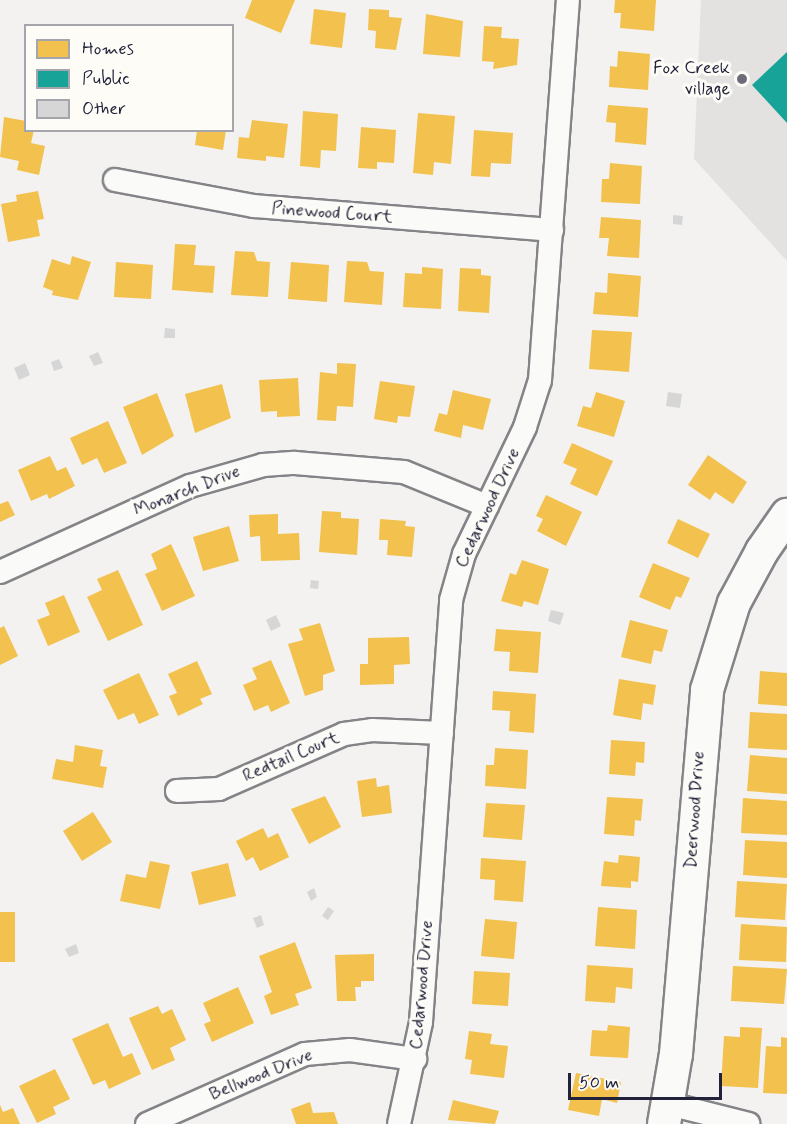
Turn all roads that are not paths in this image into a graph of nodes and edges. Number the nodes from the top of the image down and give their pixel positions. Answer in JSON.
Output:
{"nodes":[{"id":1,"x":568,"y":0,"type":"edge"},
{"id":2,"x":115,"y":180,"type":"dead end"},
{"id":3,"x":552,"y":230,"type":"junction"},
{"id":4,"x":487,"y":506,"type":"junction"},
{"id":5,"x":787,"y":515,"type":"edge"},
{"id":6,"x":0,"y":572,"type":"edge"},
{"id":7,"x":442,"y":733,"type":"junction"},
{"id":8,"x":177,"y":791,"type":"dead end"},
{"id":9,"x":415,"y":1059,"type":"junction"},
{"id":10,"x":667,"y":1114,"type":"edge"},
{"id":11,"x":147,"y":1124,"type":"edge"},
{"id":12,"x":399,"y":1124,"type":"edge"},
{"id":13,"x":749,"y":1124,"type":"edge"}],
"edges":[{"from":1,"to":3,"type":"street","name":"Cedarwood Drive"},
{"from":2,"to":3,"type":"street","name":"Pinewood Court"},
{"from":3,"to":4,"type":"street","name":"Cedarwood Drive"},
{"from":4,"to":6,"type":"street","name":"Monarch Drive"},
{"from":4,"to":7,"type":"street","name":"Cedarwood Drive"},
{"from":5,"to":10,"type":"street","name":"Deerwood Drive"},
{"from":7,"to":8,"type":"street","name":"Redtail Court"},
{"from":7,"to":9,"type":"street","name":"Cedarwood Drive"},
{"from":9,"to":11,"type":"street","name":"Bellwood Drive"},
{"from":9,"to":12,"type":"street","name":"Cedarwood Drive"},
{"from":10,"to":13,"type":"street"}]}
